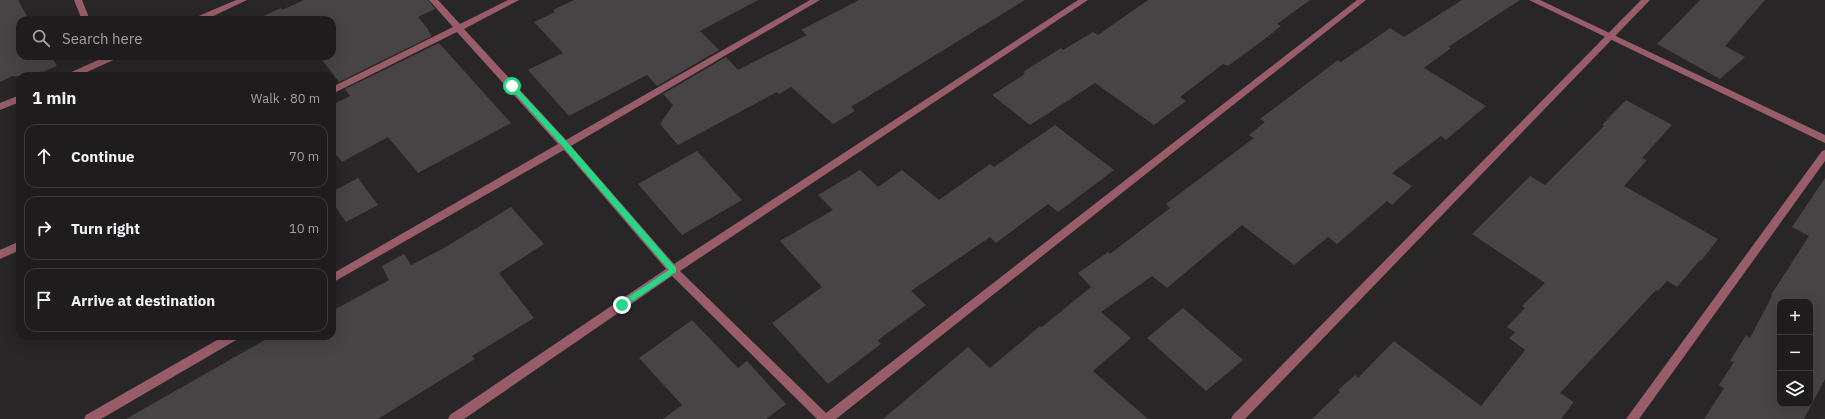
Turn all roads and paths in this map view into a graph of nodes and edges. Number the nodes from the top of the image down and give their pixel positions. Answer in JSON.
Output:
{"nodes":[{"id":1,"x":78,"y":0,"type":"edge"},
{"id":2,"x":243,"y":0,"type":"edge"},
{"id":3,"x":433,"y":0,"type":"edge"},
{"id":4,"x":515,"y":0,"type":"edge"},
{"id":5,"x":816,"y":0,"type":"edge"},
{"id":6,"x":1084,"y":0,"type":"edge"},
{"id":7,"x":1362,"y":0,"type":"edge"},
{"id":8,"x":1533,"y":0,"type":"edge"},
{"id":9,"x":1646,"y":0,"type":"edge"},
{"id":10,"x":84,"y":16,"type":"edge"},
{"id":11,"x":206,"y":16,"type":"edge"},
{"id":12,"x":459,"y":28,"type":"junction"},
{"id":13,"x":1610,"y":37,"type":"junction"},
{"id":14,"x":99,"y":60,"type":"edge"},
{"id":15,"x":77,"y":72,"type":"edge"},
{"id":16,"x":336,"y":89,"type":"edge"},
{"id":17,"x":16,"y":100,"type":"edge"},
{"id":18,"x":0,"y":107,"type":"edge"},
{"id":19,"x":1825,"y":139,"type":"edge"},
{"id":20,"x":565,"y":145,"type":"junction"},
{"id":21,"x":1825,"y":154,"type":"edge"},
{"id":22,"x":16,"y":248,"type":"edge"},
{"id":23,"x":0,"y":255,"type":"edge"},
{"id":24,"x":673,"y":270,"type":"junction"},
{"id":25,"x":336,"y":277,"type":"edge"},
{"id":26,"x":227,"y":340,"type":"edge"},
{"id":27,"x":90,"y":419,"type":"edge"},
{"id":28,"x":454,"y":419,"type":"edge"},
{"id":29,"x":826,"y":419,"type":"edge"},
{"id":30,"x":1237,"y":419,"type":"edge"},
{"id":31,"x":1632,"y":419,"type":"edge"}],
"edges":[{"from":1,"to":10,"type":"street"},
{"from":2,"to":11,"type":"street"},
{"from":3,"to":12,"type":"street"},
{"from":4,"to":12,"type":"street"},
{"from":5,"to":20,"type":"street"},
{"from":6,"to":24,"type":"street"},
{"from":7,"to":29,"type":"street"},
{"from":8,"to":13,"type":"street"},
{"from":9,"to":13,"type":"street"},
{"from":12,"to":16,"type":"street"},
{"from":12,"to":20,"type":"street"},
{"from":13,"to":19,"type":"street"},
{"from":13,"to":30,"type":"street"},
{"from":14,"to":15,"type":"street"},
{"from":17,"to":18,"type":"street"},
{"from":20,"to":24,"type":"street"},
{"from":20,"to":25,"type":"street"},
{"from":21,"to":31,"type":"street"},
{"from":22,"to":23,"type":"street"},
{"from":24,"to":28,"type":"street"},
{"from":24,"to":29,"type":"street"},
{"from":26,"to":27,"type":"street"}]}
